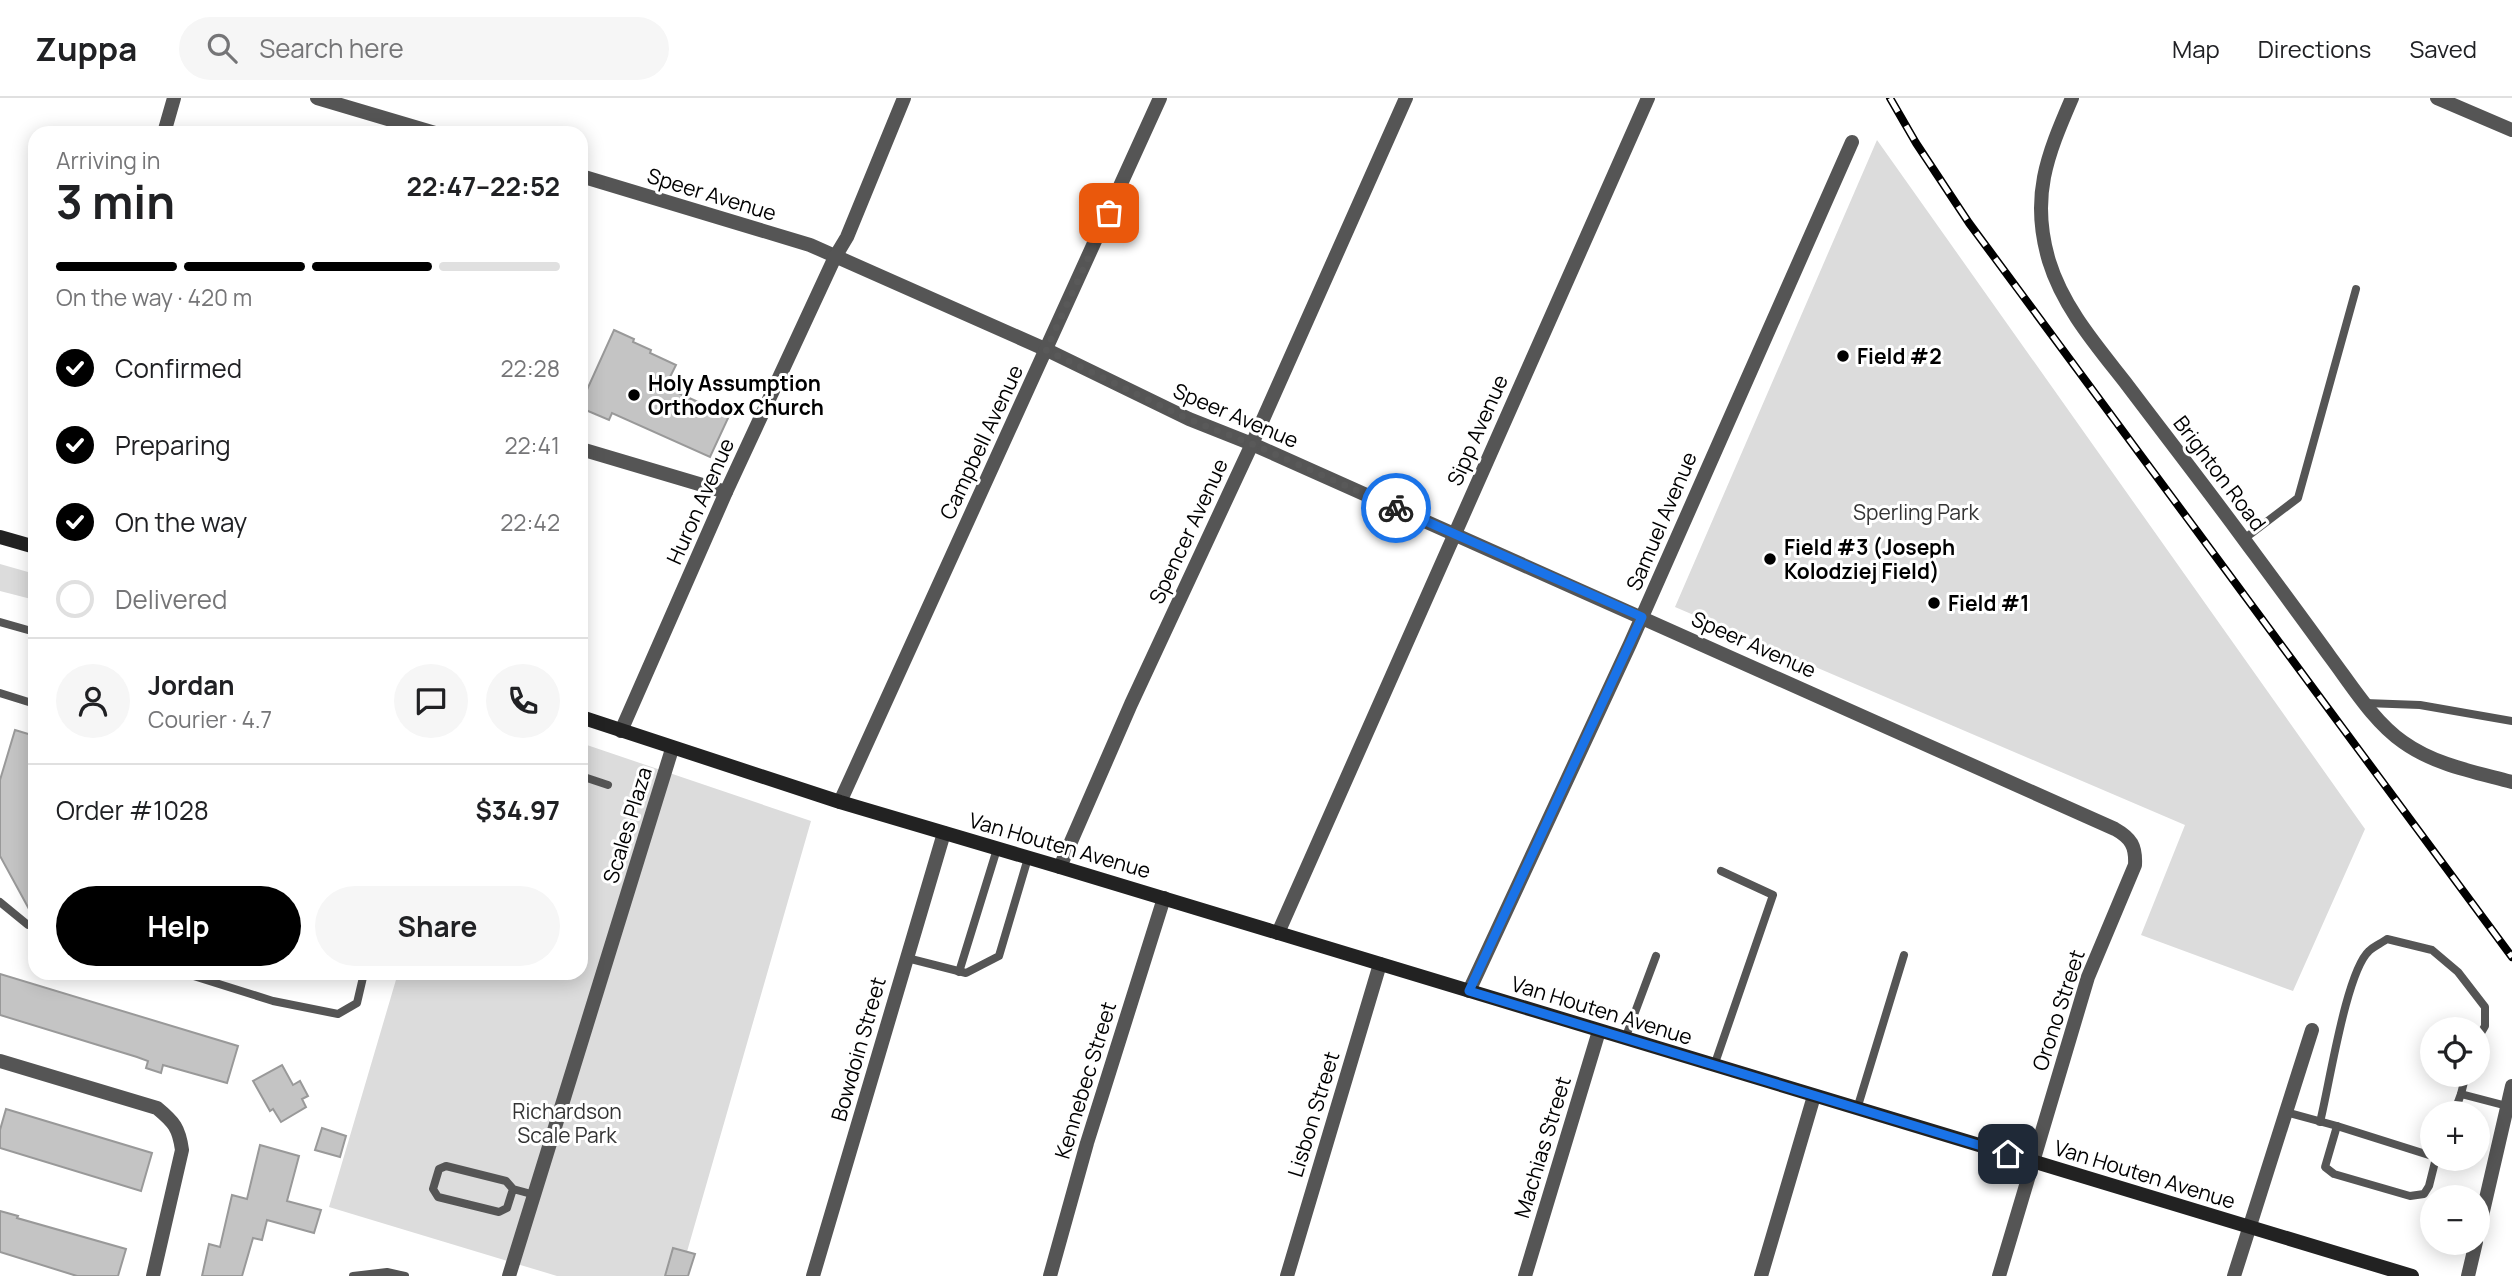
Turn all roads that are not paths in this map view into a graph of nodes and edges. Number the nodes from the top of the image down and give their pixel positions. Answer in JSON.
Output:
{"nodes":[{"id":1,"x":174,"y":98,"type":"edge"},
{"id":2,"x":317,"y":98,"type":"edge"},
{"id":3,"x":904,"y":98,"type":"edge"},
{"id":4,"x":1160,"y":98,"type":"edge"},
{"id":5,"x":1406,"y":98,"type":"edge"},
{"id":6,"x":1648,"y":98,"type":"edge"},
{"id":7,"x":2072,"y":98,"type":"edge"},
{"id":8,"x":2437,"y":98,"type":"edge"},
{"id":9,"x":166,"y":126,"type":"edge"},
{"id":10,"x":411,"y":126,"type":"edge"},
{"id":11,"x":2512,"y":130,"type":"edge"},
{"id":12,"x":1852,"y":142,"type":"dead end"},
{"id":13,"x":588,"y":178,"type":"edge"},
{"id":14,"x":835,"y":257,"type":"junction"},
{"id":15,"x":2356,"y":289,"type":"dead end"},
{"id":16,"x":1046,"y":350,"type":"junction"},
{"id":17,"x":1252,"y":444,"type":"junction"},
{"id":18,"x":588,"y":451,"type":"edge"},
{"id":19,"x":726,"y":492,"type":"junction"},
{"id":20,"x":1454,"y":534,"type":"junction"},
{"id":21,"x":0,"y":537,"type":"edge"},
{"id":22,"x":2244,"y":539,"type":"junction"},
{"id":23,"x":28,"y":545,"type":"edge"},
{"id":24,"x":1642,"y":617,"type":"junction"},
{"id":25,"x":0,"y":622,"type":"edge"},
{"id":26,"x":28,"y":630,"type":"edge"},
{"id":27,"x":0,"y":693,"type":"edge"},
{"id":28,"x":28,"y":702,"type":"edge"},
{"id":29,"x":2365,"y":703,"type":"junction"},
{"id":30,"x":588,"y":719,"type":"edge"},
{"id":31,"x":2512,"y":722,"type":"edge"},
{"id":32,"x":621,"y":731,"type":"junction"},
{"id":33,"x":672,"y":748,"type":"junction"},
{"id":34,"x":588,"y":778,"type":"edge"},
{"id":35,"x":2512,"y":782,"type":"edge"},
{"id":36,"x":608,"y":785,"type":"dead end"},
{"id":37,"x":840,"y":803,"type":"junction"},
{"id":38,"x":2057,"y":803,"type":"joint"},
{"id":39,"x":944,"y":833,"type":"junction"},
{"id":40,"x":997,"y":849,"type":"junction"},
{"id":41,"x":1028,"y":858,"type":"junction"},
{"id":42,"x":1060,"y":867,"type":"junction"},
{"id":43,"x":1721,"y":871,"type":"dead end"},
{"id":44,"x":1164,"y":898,"type":"junction"},
{"id":45,"x":0,"y":902,"type":"edge"},
{"id":46,"x":28,"y":923,"type":"edge"},
{"id":47,"x":1278,"y":933,"type":"junction"},
{"id":48,"x":1904,"y":955,"type":"dead end"},
{"id":49,"x":1656,"y":956,"type":"dead end"},
{"id":50,"x":907,"y":958,"type":"junction"},
{"id":51,"x":1380,"y":964,"type":"junction"},
{"id":52,"x":959,"y":972,"type":"junction"},
{"id":53,"x":206,"y":980,"type":"edge"},
{"id":54,"x":363,"y":980,"type":"edge"},
{"id":55,"x":1469,"y":991,"type":"junction"},
{"id":56,"x":2485,"y":1017,"type":"edge"},
{"id":57,"x":2312,"y":1030,"type":"dead end"},
{"id":58,"x":1599,"y":1031,"type":"junction"},
{"id":59,"x":1625,"y":1039,"type":"junction"},
{"id":60,"x":0,"y":1061,"type":"edge"},
{"id":61,"x":1714,"y":1066,"type":"junction"},
{"id":62,"x":2512,"y":1086,"type":"edge"},
{"id":63,"x":2463,"y":1087,"type":"edge"},
{"id":64,"x":2461,"y":1094,"type":"junction"},
{"id":65,"x":1814,"y":1096,"type":"junction"},
{"id":66,"x":2458,"y":1101,"type":"edge"},
{"id":67,"x":2507,"y":1106,"type":"junction"},
{"id":68,"x":1857,"y":1109,"type":"junction"},
{"id":69,"x":2286,"y":1112,"type":"junction"},
{"id":70,"x":2320,"y":1122,"type":"junction"},
{"id":71,"x":2337,"y":1126,"type":"junction"},
{"id":72,"x":2420,"y":1153,"type":"edge"},
{"id":73,"x":2033,"y":1162,"type":"junction"},
{"id":74,"x":2432,"y":1171,"type":"edge"},
{"id":75,"x":2489,"y":1185,"type":"edge"},
{"id":76,"x":513,"y":1189,"type":"junction"},
{"id":77,"x":534,"y":1195,"type":"junction"},
{"id":78,"x":2249,"y":1227,"type":"junction"},
{"id":79,"x":2473,"y":1255,"type":"edge"},
{"id":80,"x":153,"y":1276,"type":"edge"},
{"id":81,"x":354,"y":1276,"type":"edge"},
{"id":82,"x":405,"y":1276,"type":"edge"},
{"id":83,"x":509,"y":1276,"type":"edge"},
{"id":84,"x":813,"y":1276,"type":"edge"},
{"id":85,"x":1050,"y":1276,"type":"edge"},
{"id":86,"x":1287,"y":1276,"type":"edge"},
{"id":87,"x":1525,"y":1276,"type":"edge"},
{"id":88,"x":1761,"y":1276,"type":"edge"},
{"id":89,"x":1999,"y":1276,"type":"edge"},
{"id":90,"x":2234,"y":1276,"type":"edge"},
{"id":91,"x":2413,"y":1276,"type":"edge"},
{"id":92,"x":2468,"y":1276,"type":"edge"}],
"edges":[{"from":1,"to":9,"type":"street"},
{"from":2,"to":10,"type":"street"},
{"from":3,"to":14,"type":"street","name":"Huron Avenue"},
{"from":4,"to":16,"type":"street","name":"Campbell Avenue"},
{"from":5,"to":17,"type":"street","name":"Spencer Avenue"},
{"from":6,"to":20,"type":"street","name":"Sipp Avenue"},
{"from":7,"to":22,"type":"street","name":"Brighton Road"},
{"from":8,"to":11,"type":"street"},
{"from":12,"to":24,"type":"street","name":"Samuel Avenue"},
{"from":13,"to":14,"type":"street","name":"Speer Avenue"},
{"from":14,"to":16,"type":"street","name":"Speer Avenue"},
{"from":14,"to":19,"type":"street","name":"Huron Avenue"},
{"from":15,"to":22,"type":"lane"},
{"from":16,"to":17,"type":"street","name":"Speer Avenue"},
{"from":16,"to":37,"type":"street","name":"Campbell Avenue"},
{"from":17,"to":20,"type":"street","name":"Speer Avenue"},
{"from":17,"to":42,"type":"street","name":"Spencer Avenue"},
{"from":18,"to":19,"type":"street"},
{"from":19,"to":32,"type":"street","name":"Huron Avenue"},
{"from":20,"to":24,"type":"street","name":"Speer Avenue"},
{"from":20,"to":47,"type":"street","name":"Sipp Avenue"},
{"from":21,"to":23,"type":"main road"},
{"from":22,"to":29,"type":"street","name":"Brighton Road"},
{"from":24,"to":38,"type":"street","name":"Speer Avenue"},
{"from":24,"to":55,"type":"street","name":"Samuel Avenue"},
{"from":25,"to":26,"type":"lane"},
{"from":27,"to":28,"type":"lane"},
{"from":29,"to":31,"type":"lane"},
{"from":29,"to":35,"type":"street","name":"Brighton Road"},
{"from":30,"to":32,"type":"main road","name":"Van Houten Avenue"},
{"from":32,"to":33,"type":"main road","name":"Van Houten Avenue"},
{"from":33,"to":37,"type":"main road","name":"Van Houten Avenue"},
{"from":33,"to":77,"type":"street","name":"Scales Plaza"},
{"from":34,"to":36,"type":"lane"},
{"from":37,"to":39,"type":"main road","name":"Van Houten Avenue"},
{"from":38,"to":73,"type":"street","name":"Orono Street"},
{"from":39,"to":40,"type":"main road","name":"Van Houten Avenue"},
{"from":39,"to":50,"type":"street","name":"Bowdoin Street"},
{"from":40,"to":41,"type":"main road","name":"Van Houten Avenue"},
{"from":40,"to":52,"type":"lane"},
{"from":41,"to":42,"type":"main road","name":"Van Houten Avenue"},
{"from":41,"to":52,"type":"lane"},
{"from":42,"to":44,"type":"main road","name":"Van Houten Avenue"},
{"from":43,"to":61,"type":"lane"},
{"from":44,"to":47,"type":"main road","name":"Van Houten Avenue"},
{"from":44,"to":85,"type":"street","name":"Kennebec Street"},
{"from":45,"to":46,"type":"lane"},
{"from":47,"to":51,"type":"main road","name":"Van Houten Avenue"},
{"from":48,"to":68,"type":"lane"},
{"from":49,"to":59,"type":"lane"},
{"from":50,"to":52,"type":"lane"},
{"from":50,"to":84,"type":"street","name":"Bowdoin Street"},
{"from":51,"to":55,"type":"main road","name":"Van Houten Avenue"},
{"from":51,"to":86,"type":"street","name":"Lisbon Street"},
{"from":53,"to":54,"type":"lane"},
{"from":55,"to":58,"type":"main road","name":"Van Houten Avenue"},
{"from":56,"to":70,"type":"lane"},
{"from":57,"to":69,"type":"street"},
{"from":58,"to":59,"type":"main road","name":"Van Houten Avenue"},
{"from":58,"to":87,"type":"street","name":"Machias Street"},
{"from":59,"to":61,"type":"main road","name":"Van Houten Avenue"},
{"from":60,"to":80,"type":"street"},
{"from":61,"to":65,"type":"main road","name":"Van Houten Avenue"},
{"from":62,"to":67,"type":"street"},
{"from":63,"to":64,"type":"lane"},
{"from":64,"to":66,"type":"lane"},
{"from":64,"to":67,"type":"lane"},
{"from":65,"to":68,"type":"main road","name":"Van Houten Avenue"},
{"from":65,"to":88,"type":"street"},
{"from":67,"to":75,"type":"street"},
{"from":68,"to":73,"type":"main road","name":"Van Houten Avenue"},
{"from":69,"to":70,"type":"lane"},
{"from":69,"to":78,"type":"street"},
{"from":70,"to":71,"type":"lane"},
{"from":71,"to":72,"type":"lane"},
{"from":71,"to":74,"type":"lane"},
{"from":73,"to":78,"type":"main road","name":"Van Houten Avenue"},
{"from":73,"to":89,"type":"street","name":"Orono Street"},
{"from":76,"to":76,"type":"lane"},
{"from":76,"to":77,"type":"lane"},
{"from":77,"to":83,"type":"street","name":"Scales Plaza"},
{"from":78,"to":90,"type":"street"},
{"from":78,"to":91,"type":"main road","name":"Van Houten Avenue"},
{"from":79,"to":92,"type":"street"},
{"from":81,"to":82,"type":"lane"}]}
